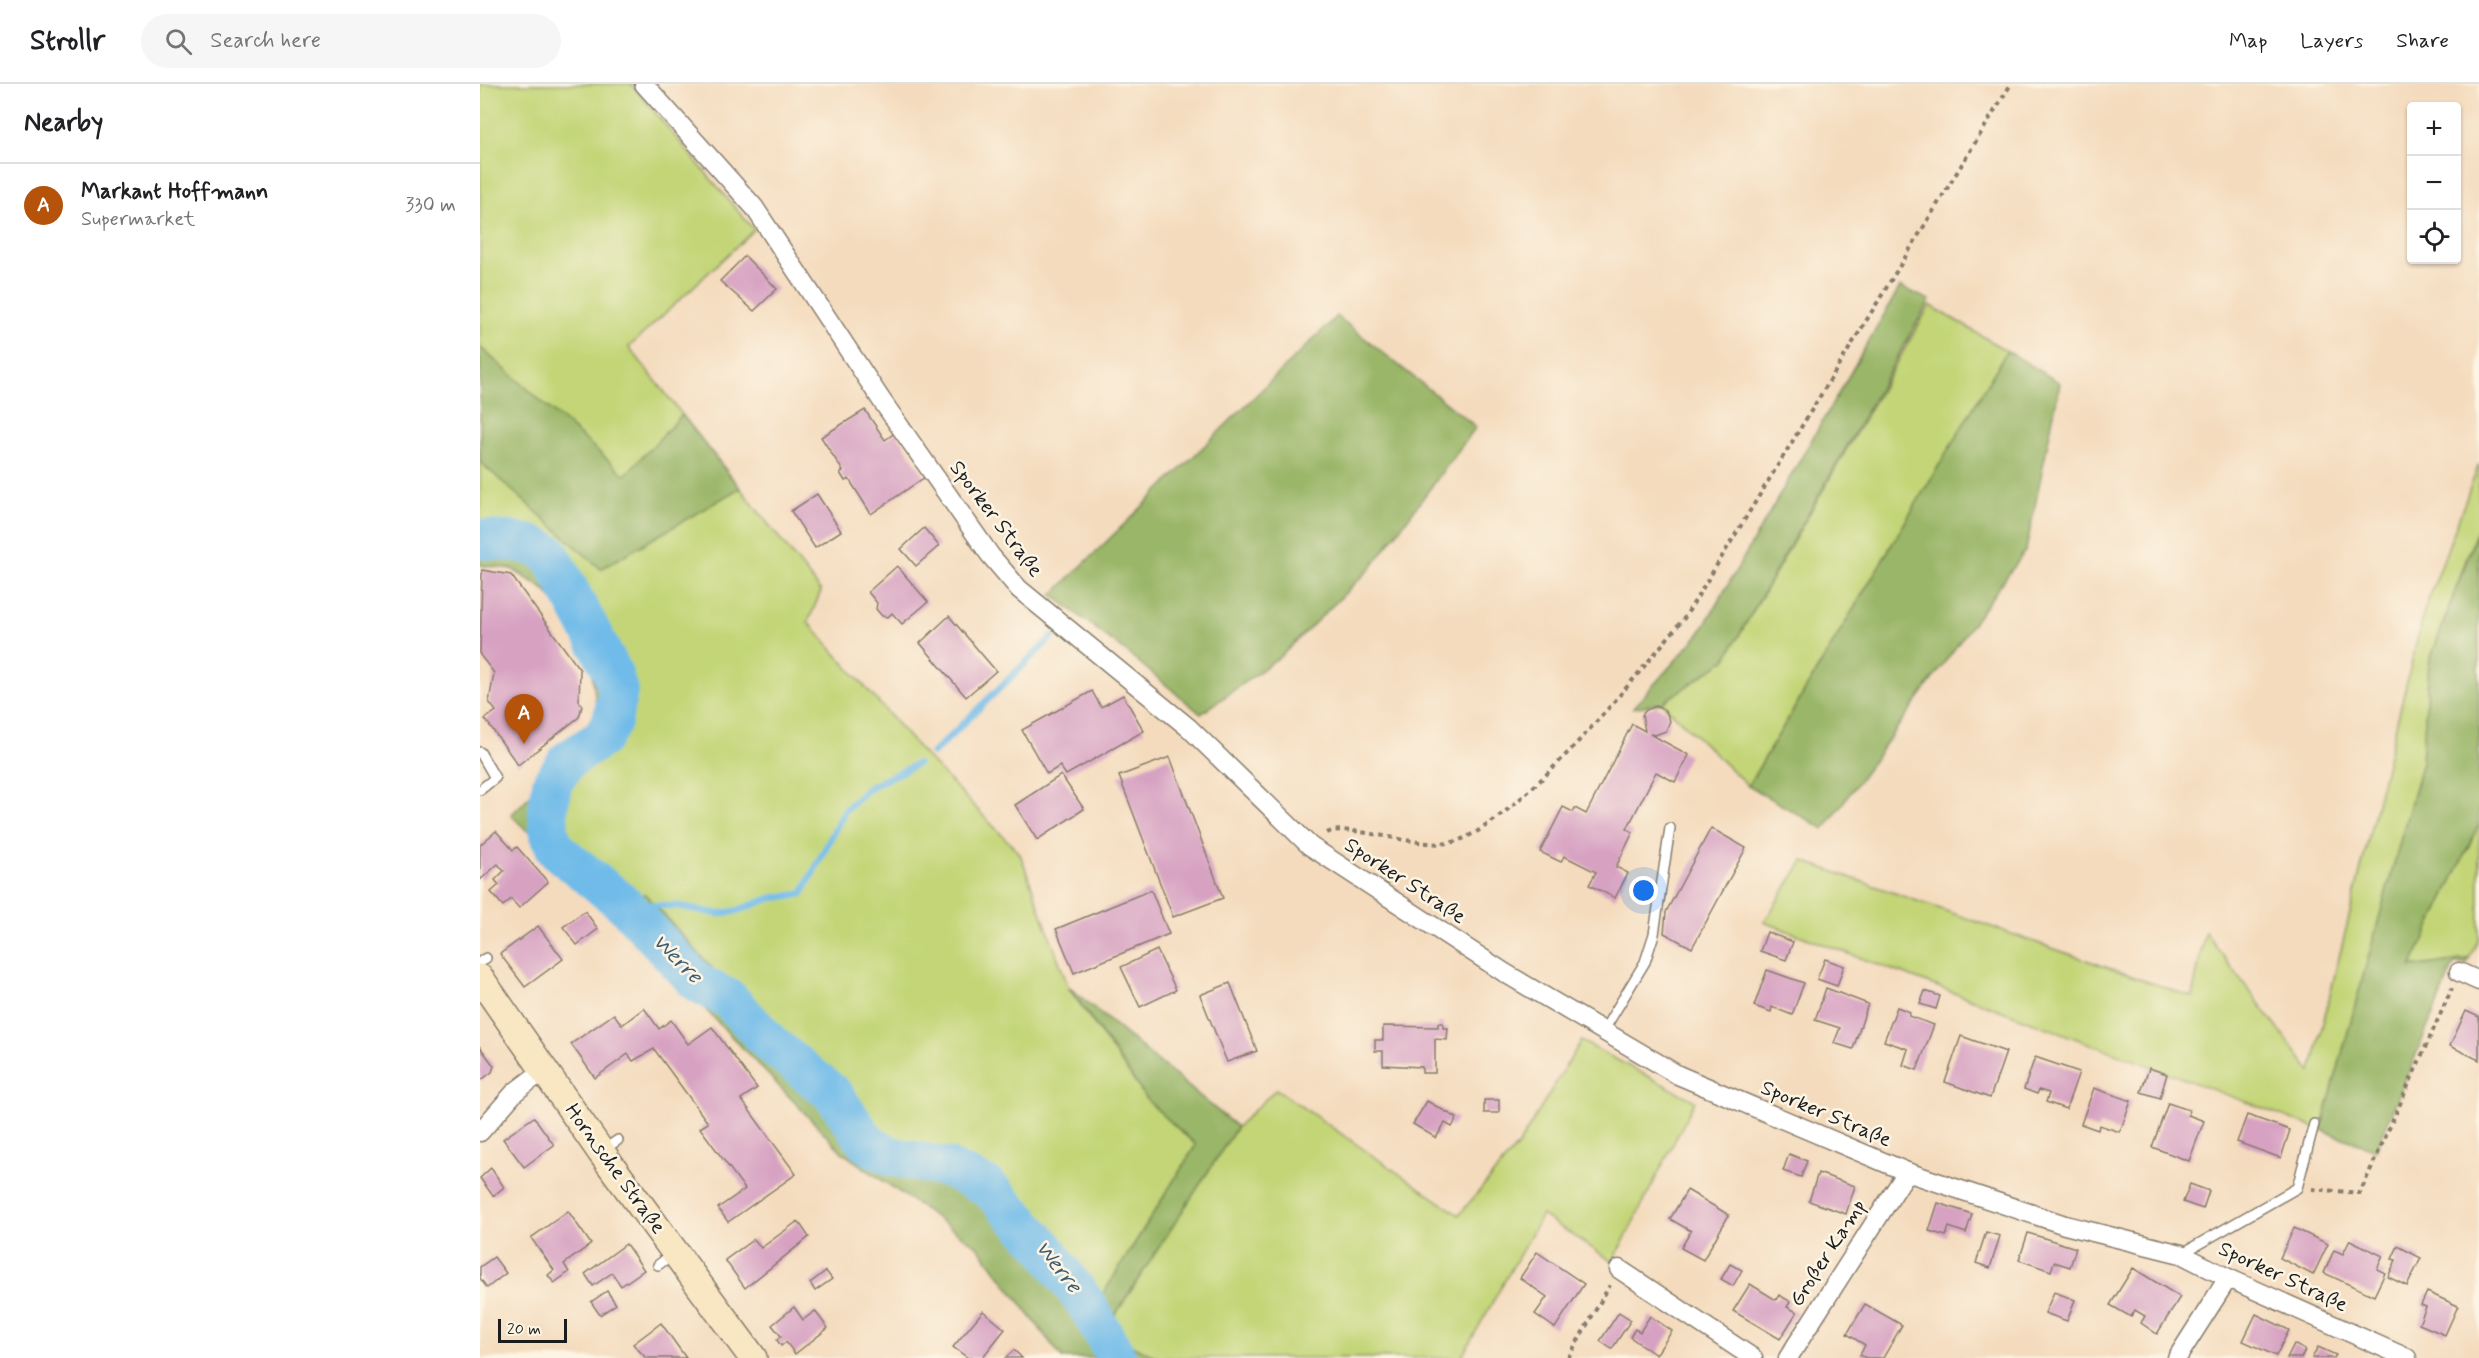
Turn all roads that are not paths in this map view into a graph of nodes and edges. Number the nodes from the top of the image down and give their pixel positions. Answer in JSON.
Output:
{"nodes":[{"id":1,"x":644,"y":84,"type":"edge"},
{"id":2,"x":480,"y":752,"type":"edge"},
{"id":3,"x":480,"y":790,"type":"edge"},
{"id":4,"x":1670,"y":828,"type":"dead end"},
{"id":5,"x":482,"y":966,"type":"edge"},
{"id":6,"x":2459,"y":972,"type":"road end"},
{"id":7,"x":2479,"y":981,"type":"edge"},
{"id":8,"x":1604,"y":1030,"type":"junction"},
{"id":9,"x":542,"y":1061,"type":"junction"},
{"id":10,"x":2314,"y":1124,"type":"dead end"},
{"id":11,"x":480,"y":1132,"type":"edge"},
{"id":12,"x":1906,"y":1172,"type":"junction"},
{"id":13,"x":2181,"y":1254,"type":"junction"},
{"id":14,"x":1619,"y":1269,"type":"road end"},
{"id":15,"x":2228,"y":1278,"type":"junction"},
{"id":16,"x":753,"y":1358,"type":"edge"},
{"id":17,"x":1753,"y":1358,"type":"edge"},
{"id":18,"x":1788,"y":1358,"type":"edge"},
{"id":19,"x":2178,"y":1358,"type":"edge"},
{"id":20,"x":2407,"y":1358,"type":"edge"}],
"edges":[{"from":1,"to":8,"type":"street","name":"Sporker Straße"},
{"from":2,"to":3,"type":"lane"},
{"from":4,"to":8,"type":"lane"},
{"from":5,"to":9,"type":"main road","name":"Hornsche Straße"},
{"from":6,"to":7,"type":"street"},
{"from":8,"to":12,"type":"street","name":"Sporker Straße"},
{"from":9,"to":11,"type":"street"},
{"from":9,"to":16,"type":"main road","name":"Hornsche Straße"},
{"from":10,"to":13,"type":"lane"},
{"from":12,"to":13,"type":"street","name":"Sporker Straße"},
{"from":12,"to":18,"type":"street","name":"Großer Kamp"},
{"from":13,"to":15,"type":"street","name":"Sporker Straße"},
{"from":14,"to":17,"type":"street"},
{"from":15,"to":19,"type":"street"},
{"from":15,"to":20,"type":"street","name":"Sporker Straße"}]}
